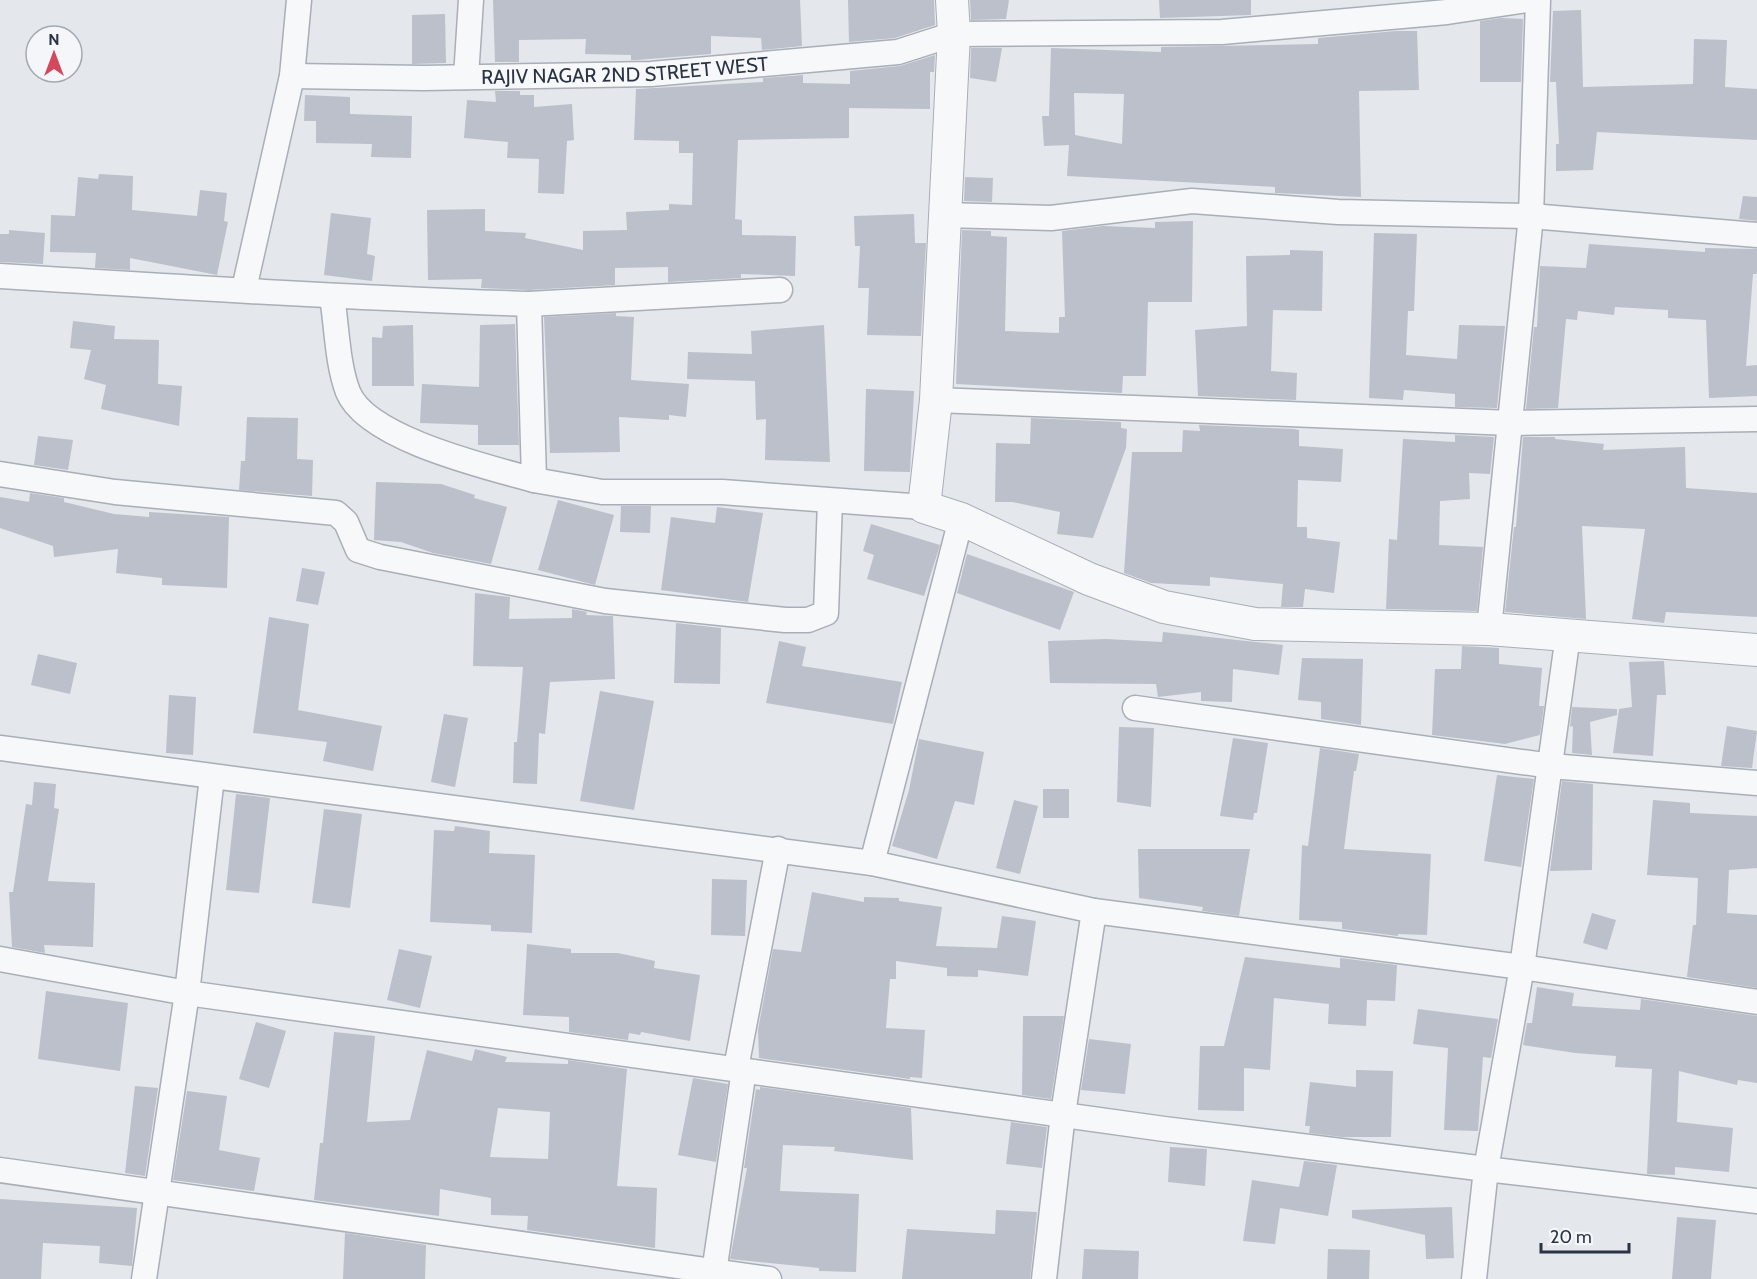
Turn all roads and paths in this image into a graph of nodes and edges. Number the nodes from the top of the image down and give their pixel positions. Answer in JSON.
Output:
{"nodes":[{"id":1,"x":299,"y":0,"type":"edge"},
{"id":2,"x":471,"y":0,"type":"edge"},
{"id":3,"x":952,"y":0,"type":"edge"},
{"id":4,"x":1526,"y":0,"type":"edge"},
{"id":5,"x":1538,"y":0,"type":"edge"},
{"id":6,"x":954,"y":34,"type":"junction"},
{"id":7,"x":292,"y":76,"type":"junction"},
{"id":8,"x":466,"y":77,"type":"junction"},
{"id":9,"x":944,"y":215,"type":"junction"},
{"id":10,"x":1531,"y":216,"type":"junction"},
{"id":11,"x":1757,"y":235,"type":"edge"},
{"id":12,"x":0,"y":276,"type":"edge"},
{"id":13,"x":244,"y":289,"type":"junction"},
{"id":14,"x":780,"y":290,"type":"dead end"},
{"id":15,"x":332,"y":297,"type":"junction"},
{"id":16,"x":529,"y":303,"type":"junction"},
{"id":17,"x":936,"y":400,"type":"junction"},
{"id":18,"x":1757,"y":419,"type":"edge"},
{"id":19,"x":1511,"y":423,"type":"junction"},
{"id":20,"x":0,"y":474,"type":"edge"},
{"id":21,"x":534,"y":480,"type":"junction"},
{"id":22,"x":830,"y":501,"type":"junction"},
{"id":23,"x":924,"y":507,"type":"junction"},
{"id":24,"x":961,"y":519,"type":"junction"},
{"id":25,"x":1489,"y":629,"type":"junction"},
{"id":26,"x":1568,"y":635,"type":"junction"},
{"id":27,"x":1757,"y":650,"type":"edge"},
{"id":28,"x":1135,"y":708,"type":"dead end"},
{"id":29,"x":0,"y":748,"type":"edge"},
{"id":30,"x":1551,"y":766,"type":"junction"},
{"id":31,"x":212,"y":777,"type":"junction"},
{"id":32,"x":1757,"y":783,"type":"edge"},
{"id":33,"x":778,"y":849,"type":"junction"},
{"id":34,"x":872,"y":863,"type":"junction"},
{"id":35,"x":1095,"y":911,"type":"junction"},
{"id":36,"x":0,"y":959,"type":"edge"},
{"id":37,"x":1522,"y":967,"type":"junction"},
{"id":38,"x":187,"y":993,"type":"junction"},
{"id":39,"x":1757,"y":1002,"type":"edge"},
{"id":40,"x":740,"y":1069,"type":"junction"},
{"id":41,"x":1063,"y":1114,"type":"junction"},
{"id":42,"x":1486,"y":1169,"type":"junction"},
{"id":43,"x":0,"y":1170,"type":"edge"},
{"id":44,"x":157,"y":1193,"type":"junction"},
{"id":45,"x":1757,"y":1201,"type":"edge"},
{"id":46,"x":713,"y":1275,"type":"edge"},
{"id":47,"x":144,"y":1279,"type":"edge"},
{"id":48,"x":769,"y":1279,"type":"edge"},
{"id":49,"x":1044,"y":1279,"type":"edge"},
{"id":50,"x":1474,"y":1279,"type":"edge"}],
"edges":[{"from":1,"to":7,"type":"street"},
{"from":2,"to":8,"type":"street"},
{"from":3,"to":6,"type":"street"},
{"from":4,"to":6,"type":"street","name":"RAJIV NAGAR 2ND STREET WEST"},
{"from":5,"to":10,"type":"street"},
{"from":6,"to":8,"type":"street","name":"RAJIV NAGAR 2ND STREET WEST"},
{"from":6,"to":9,"type":"street"},
{"from":7,"to":8,"type":"street","name":"RAJIV NAGAR 2ND STREET WEST"},
{"from":7,"to":13,"type":"street"},
{"from":9,"to":10,"type":"street"},
{"from":9,"to":17,"type":"street"},
{"from":10,"to":11,"type":"street"},
{"from":10,"to":19,"type":"street"},
{"from":12,"to":13,"type":"street"},
{"from":13,"to":15,"type":"street"},
{"from":14,"to":16,"type":"street"},
{"from":15,"to":16,"type":"street"},
{"from":15,"to":21,"type":"street"},
{"from":16,"to":21,"type":"street"},
{"from":17,"to":19,"type":"street"},
{"from":17,"to":23,"type":"street"},
{"from":18,"to":19,"type":"street"},
{"from":19,"to":25,"type":"street"},
{"from":20,"to":22,"type":"street"},
{"from":21,"to":22,"type":"street"},
{"from":22,"to":23,"type":"street"},
{"from":23,"to":24,"type":"street"},
{"from":24,"to":25,"type":"street"},
{"from":24,"to":34,"type":"street"},
{"from":25,"to":26,"type":"street"},
{"from":26,"to":27,"type":"street"},
{"from":26,"to":30,"type":"street"},
{"from":28,"to":30,"type":"street"},
{"from":29,"to":31,"type":"street"},
{"from":30,"to":32,"type":"street"},
{"from":30,"to":37,"type":"street"},
{"from":31,"to":33,"type":"street"},
{"from":31,"to":38,"type":"street"},
{"from":33,"to":34,"type":"street"},
{"from":33,"to":40,"type":"street"},
{"from":34,"to":35,"type":"street"},
{"from":35,"to":37,"type":"street"},
{"from":35,"to":41,"type":"street"},
{"from":36,"to":38,"type":"street"},
{"from":37,"to":39,"type":"street"},
{"from":37,"to":42,"type":"street"},
{"from":38,"to":40,"type":"street"},
{"from":38,"to":44,"type":"street"},
{"from":40,"to":41,"type":"street"},
{"from":40,"to":46,"type":"street"},
{"from":41,"to":42,"type":"street"},
{"from":41,"to":49,"type":"street"},
{"from":42,"to":45,"type":"street"},
{"from":42,"to":50,"type":"street"},
{"from":43,"to":44,"type":"street"},
{"from":44,"to":46,"type":"street"},
{"from":44,"to":47,"type":"street"},
{"from":46,"to":48,"type":"street"}]}
